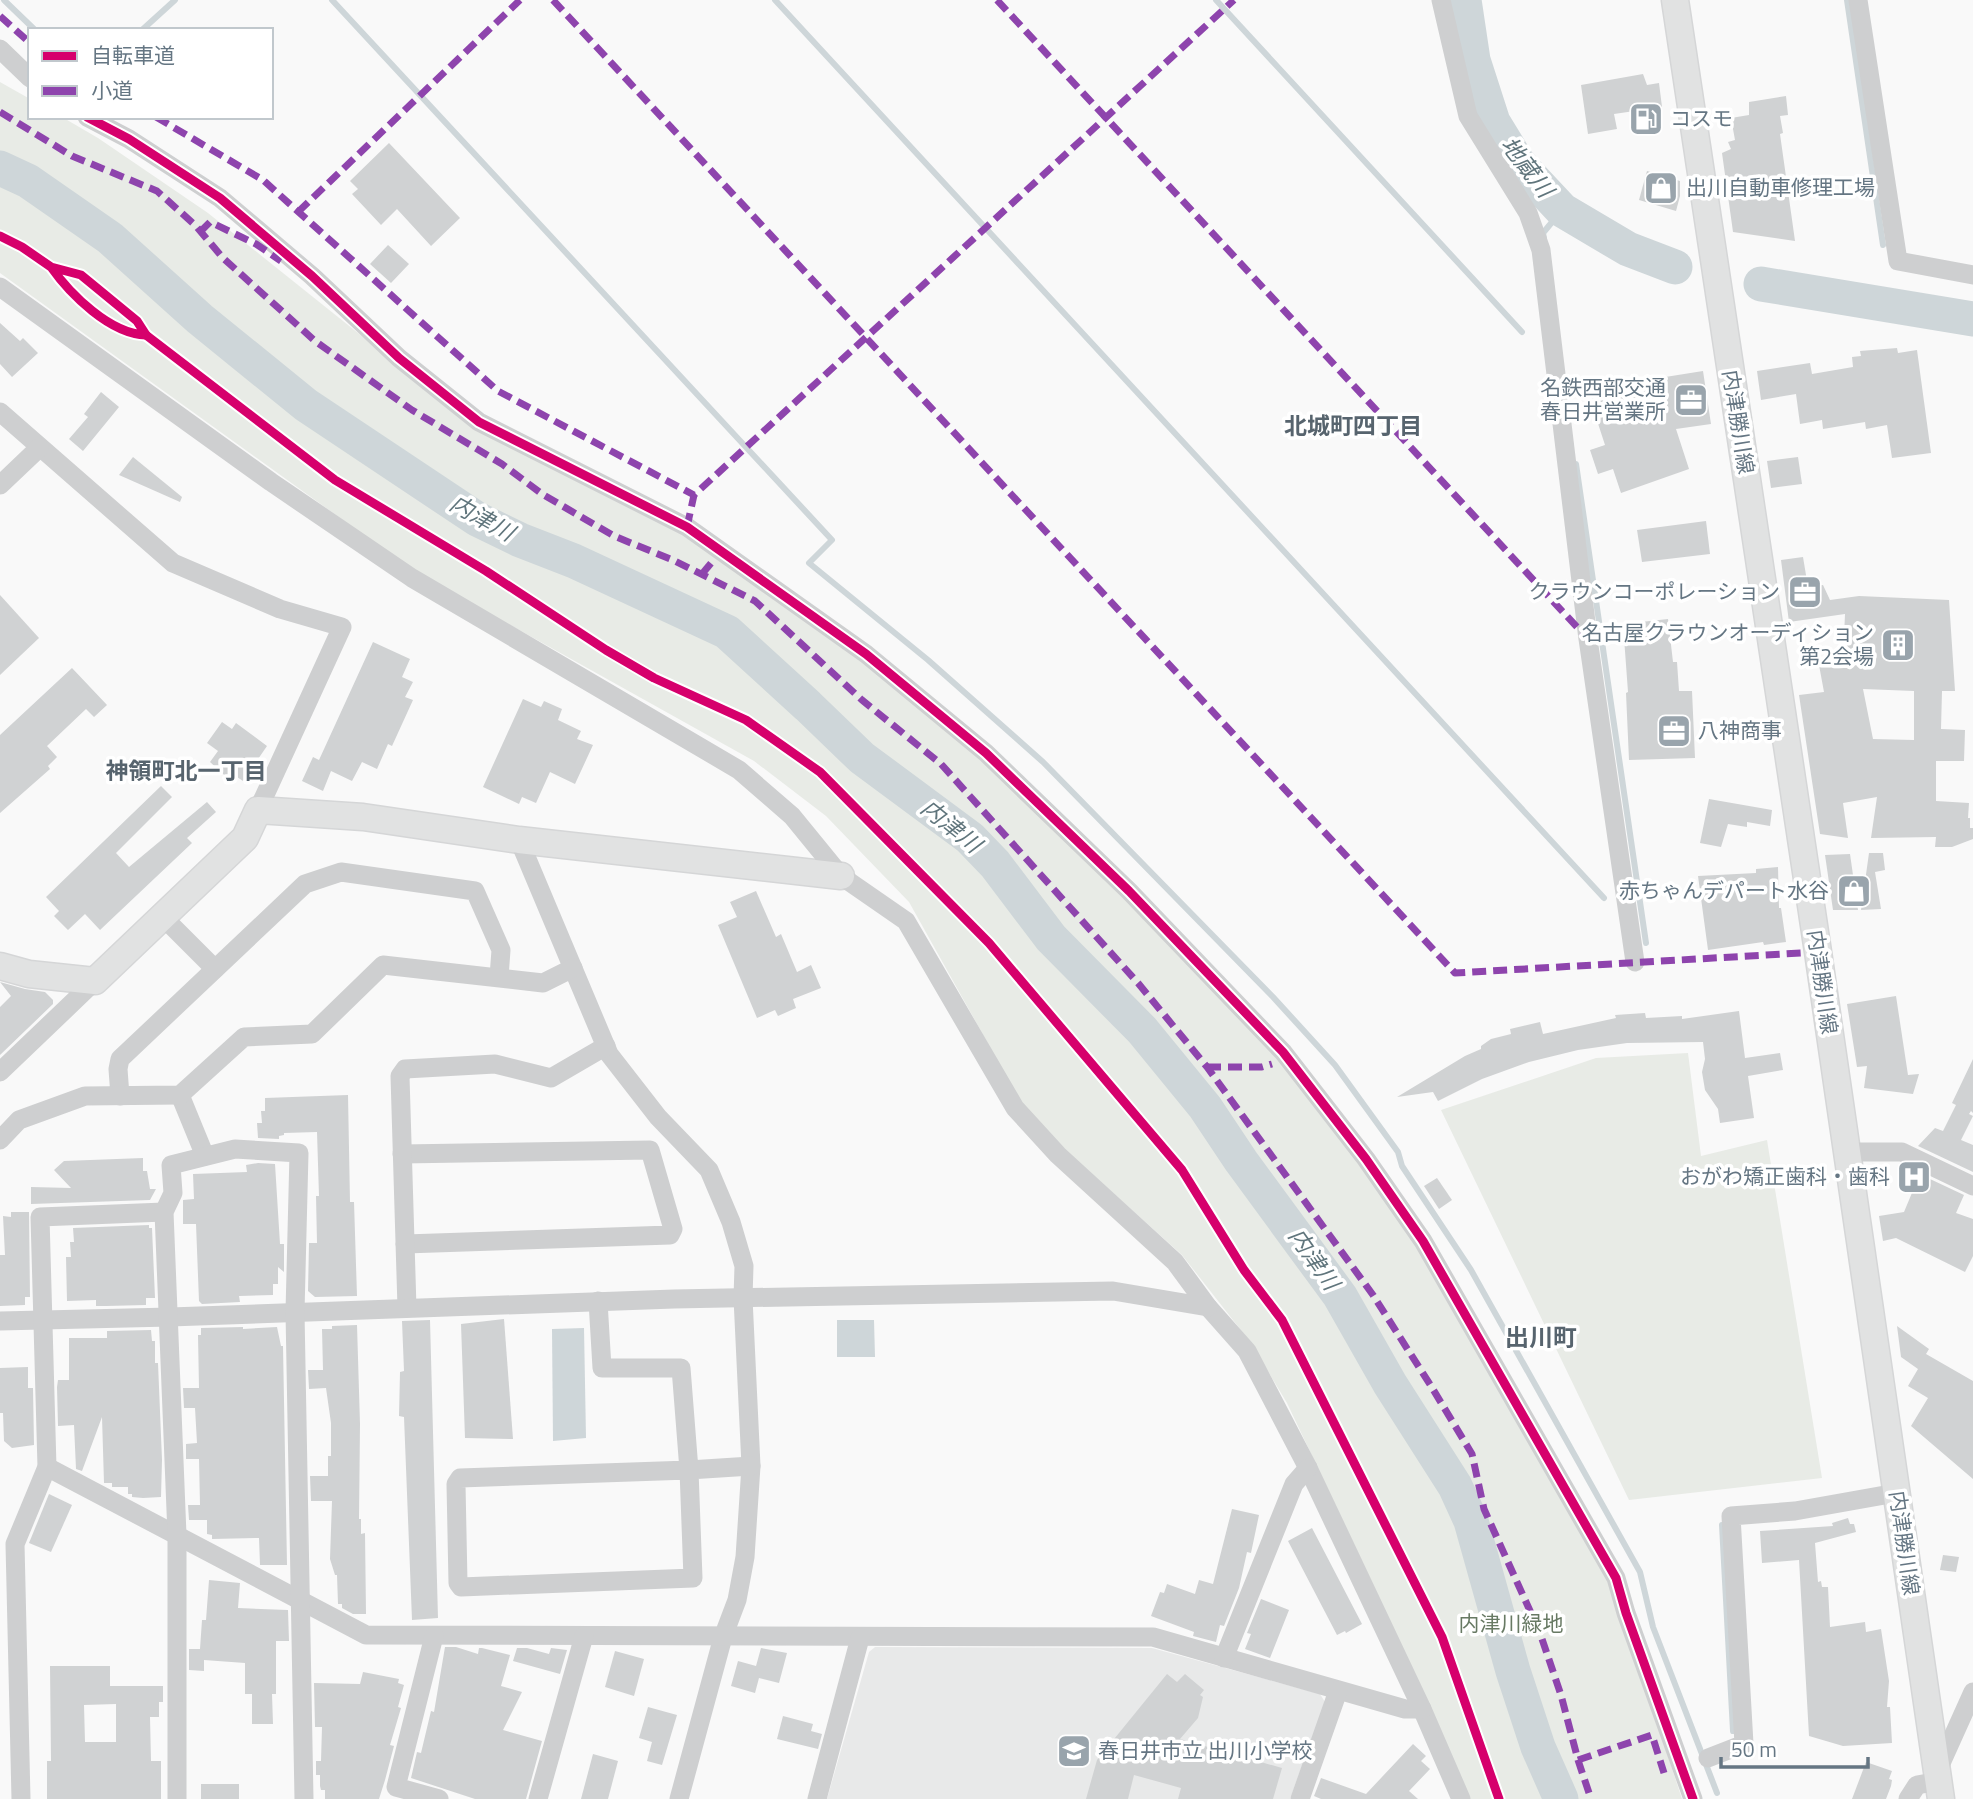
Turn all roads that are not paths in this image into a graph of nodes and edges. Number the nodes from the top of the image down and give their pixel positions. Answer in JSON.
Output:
{"nodes":[{"id":1,"x":1441,"y":0,"type":"edge"},
{"id":2,"x":1675,"y":0,"type":"edge"},
{"id":3,"x":1858,"y":0,"type":"edge"},
{"id":4,"x":0,"y":49,"type":"edge"},
{"id":5,"x":28,"y":76,"type":"edge"},
{"id":6,"x":91,"y":119,"type":"edge"},
{"id":7,"x":1973,"y":275,"type":"edge"},
{"id":8,"x":0,"y":286,"type":"edge"},
{"id":9,"x":0,"y":412,"type":"edge"},
{"id":10,"x":38,"y":448,"type":"junction"},
{"id":11,"x":0,"y":485,"type":"edge"},
{"id":12,"x":258,"y":810,"type":"junction"},
{"id":13,"x":519,"y":840,"type":"junction"},
{"id":14,"x":841,"y":876,"type":"junction"},
{"id":15,"x":163,"y":916,"type":"junction"},
{"id":16,"x":1635,"y":962,"type":"dead end"},
{"id":17,"x":0,"y":966,"type":"edge"},
{"id":18,"x":573,"y":968,"type":"junction"},
{"id":19,"x":215,"y":969,"type":"junction"},
{"id":20,"x":499,"y":977,"type":"junction"},
{"id":21,"x":95,"y":981,"type":"junction"},
{"id":22,"x":606,"y":1046,"type":"junction"},
{"id":23,"x":0,"y":1072,"type":"edge"},
{"id":24,"x":180,"y":1095,"type":"junction"},
{"id":25,"x":120,"y":1096,"type":"junction"},
{"id":26,"x":0,"y":1140,"type":"edge"},
{"id":27,"x":1847,"y":1152,"type":"junction"},
{"id":28,"x":402,"y":1154,"type":"junction"},
{"id":29,"x":205,"y":1156,"type":"junction"},
{"id":30,"x":1973,"y":1186,"type":"edge"},
{"id":31,"x":164,"y":1212,"type":"junction"},
{"id":32,"x":405,"y":1244,"type":"junction"},
{"id":33,"x":743,"y":1298,"type":"junction"},
{"id":34,"x":598,"y":1301,"type":"junction"},
{"id":35,"x":1208,"y":1307,"type":"junction"},
{"id":36,"x":407,"y":1308,"type":"junction"},
{"id":37,"x":295,"y":1312,"type":"junction"},
{"id":38,"x":170,"y":1317,"type":"junction"},
{"id":39,"x":43,"y":1319,"type":"junction"},
{"id":40,"x":0,"y":1321,"type":"edge"},
{"id":41,"x":751,"y":1466,"type":"junction"},
{"id":42,"x":47,"y":1467,"type":"junction"},
{"id":43,"x":1308,"y":1468,"type":"junction"},
{"id":44,"x":689,"y":1469,"type":"junction"},
{"id":45,"x":1896,"y":1493,"type":"junction"},
{"id":46,"x":177,"y":1535,"type":"junction"},
{"id":47,"x":302,"y":1604,"type":"junction"},
{"id":48,"x":434,"y":1636,"type":"junction"},
{"id":49,"x":584,"y":1636,"type":"junction"},
{"id":50,"x":723,"y":1637,"type":"junction"},
{"id":51,"x":860,"y":1638,"type":"junction"},
{"id":52,"x":9,"y":1656,"type":"edge"},
{"id":53,"x":1224,"y":1658,"type":"junction"},
{"id":54,"x":1338,"y":1691,"type":"junction"},
{"id":55,"x":1973,"y":1692,"type":"edge"},
{"id":56,"x":1422,"y":1709,"type":"junction"},
{"id":57,"x":1708,"y":1758,"type":"dead end"},
{"id":58,"x":1939,"y":1784,"type":"edge"},
{"id":59,"x":21,"y":1799,"type":"edge"},
{"id":60,"x":177,"y":1799,"type":"edge"},
{"id":61,"x":304,"y":1799,"type":"edge"},
{"id":62,"x":439,"y":1799,"type":"edge"},
{"id":63,"x":538,"y":1799,"type":"edge"},
{"id":64,"x":679,"y":1799,"type":"edge"},
{"id":65,"x":817,"y":1799,"type":"edge"},
{"id":66,"x":1300,"y":1799,"type":"edge"},
{"id":67,"x":1461,"y":1799,"type":"edge"},
{"id":68,"x":1693,"y":1799,"type":"edge"},
{"id":69,"x":1908,"y":1799,"type":"edge"}],
"edges":[{"from":1,"to":16,"type":"street"},
{"from":2,"to":27,"type":"main road","name":"内津勝川線"},
{"from":3,"to":7,"type":"street"},
{"from":4,"to":5,"type":"street"},
{"from":6,"to":68,"type":"street"},
{"from":8,"to":14,"type":"street"},
{"from":9,"to":10,"type":"street"},
{"from":10,"to":11,"type":"street"},
{"from":10,"to":12,"type":"street"},
{"from":12,"to":13,"type":"main road"},
{"from":12,"to":15,"type":"main road"},
{"from":13,"to":14,"type":"main road"},
{"from":13,"to":18,"type":"street"},
{"from":14,"to":35,"type":"street"},
{"from":15,"to":19,"type":"street"},
{"from":15,"to":21,"type":"main road"},
{"from":17,"to":21,"type":"main road"},
{"from":18,"to":20,"type":"street"},
{"from":18,"to":22,"type":"street"},
{"from":19,"to":20,"type":"street"},
{"from":19,"to":25,"type":"street"},
{"from":20,"to":24,"type":"street"},
{"from":21,"to":23,"type":"street"},
{"from":22,"to":28,"type":"street"},
{"from":22,"to":33,"type":"street"},
{"from":24,"to":25,"type":"street"},
{"from":24,"to":29,"type":"street"},
{"from":25,"to":26,"type":"street"},
{"from":27,"to":30,"type":"street"},
{"from":27,"to":45,"type":"main road","name":"内津勝川線"},
{"from":28,"to":32,"type":"street"},
{"from":28,"to":32,"type":"street"},
{"from":29,"to":31,"type":"street"},
{"from":29,"to":37,"type":"street"},
{"from":31,"to":38,"type":"street"},
{"from":31,"to":39,"type":"street"},
{"from":32,"to":36,"type":"street"},
{"from":33,"to":34,"type":"street"},
{"from":33,"to":35,"type":"street"},
{"from":33,"to":41,"type":"street"},
{"from":34,"to":36,"type":"street"},
{"from":34,"to":44,"type":"street"},
{"from":35,"to":43,"type":"street"},
{"from":36,"to":37,"type":"street"},
{"from":37,"to":38,"type":"street"},
{"from":37,"to":47,"type":"street"},
{"from":38,"to":39,"type":"street"},
{"from":38,"to":46,"type":"street"},
{"from":39,"to":40,"type":"street"},
{"from":39,"to":42,"type":"street"},
{"from":41,"to":44,"type":"street"},
{"from":41,"to":50,"type":"street"},
{"from":42,"to":46,"type":"street"},
{"from":42,"to":52,"type":"street"},
{"from":43,"to":53,"type":"street"},
{"from":43,"to":56,"type":"street"},
{"from":44,"to":44,"type":"street"},
{"from":45,"to":57,"type":"street"},
{"from":45,"to":58,"type":"main road","name":"内津勝川線"},
{"from":46,"to":47,"type":"street"},
{"from":46,"to":60,"type":"street"},
{"from":47,"to":48,"type":"street"},
{"from":47,"to":61,"type":"street"},
{"from":48,"to":49,"type":"street"},
{"from":48,"to":62,"type":"street"},
{"from":49,"to":50,"type":"street"},
{"from":49,"to":63,"type":"street"},
{"from":50,"to":51,"type":"street"},
{"from":50,"to":64,"type":"street"},
{"from":51,"to":53,"type":"street"},
{"from":51,"to":65,"type":"street"},
{"from":52,"to":59,"type":"street"},
{"from":53,"to":54,"type":"street"},
{"from":54,"to":56,"type":"street"},
{"from":54,"to":66,"type":"street"},
{"from":55,"to":58,"type":"street"},
{"from":56,"to":67,"type":"street"},
{"from":58,"to":69,"type":"street"}]}
